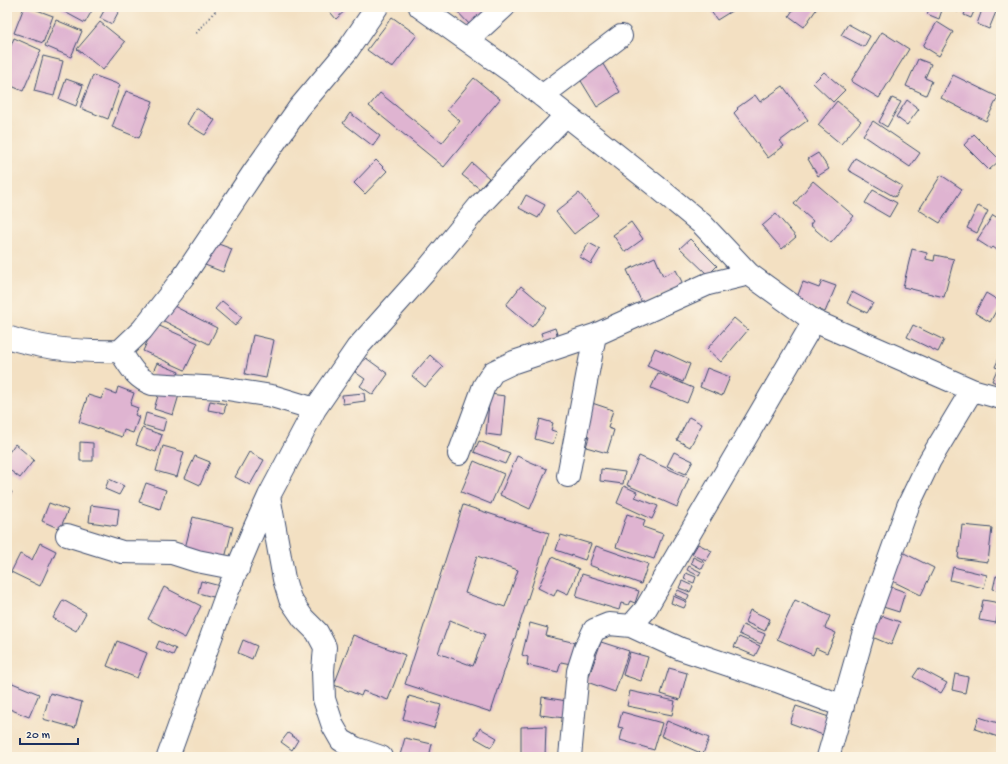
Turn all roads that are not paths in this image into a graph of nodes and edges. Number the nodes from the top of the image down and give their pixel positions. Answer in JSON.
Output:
{"nodes":[{"id":1,"x":377,"y":7,"type":"edge"},
{"id":2,"x":420,"y":7,"type":"edge"},
{"id":3,"x":504,"y":7,"type":"edge"},
{"id":4,"x":621,"y":36,"type":"dead end"},
{"id":5,"x":468,"y":40,"type":"junction"},
{"id":6,"x":542,"y":96,"type":"junction"},
{"id":7,"x":566,"y":115,"type":"junction"},
{"id":8,"x":749,"y":274,"type":"junction"},
{"id":9,"x":814,"y":321,"type":"junction"},
{"id":10,"x":595,"y":336,"type":"junction"},
{"id":11,"x":7,"y":339,"type":"edge"},
{"id":12,"x":120,"y":351,"type":"junction"},
{"id":13,"x":972,"y":390,"type":"junction"},
{"id":14,"x":1001,"y":398,"type":"edge"},
{"id":15,"x":315,"y":409,"type":"junction"},
{"id":16,"x":459,"y":454,"type":"dead end"},
{"id":17,"x":568,"y":476,"type":"dead end"},
{"id":18,"x":269,"y":496,"type":"junction"},
{"id":19,"x":67,"y":534,"type":"dead end"},
{"id":20,"x":238,"y":569,"type":"junction"},
{"id":21,"x":631,"y":626,"type":"junction"},
{"id":22,"x":843,"y":706,"type":"junction"},
{"id":23,"x":168,"y":757,"type":"edge"},
{"id":24,"x":381,"y":757,"type":"edge"},
{"id":25,"x":570,"y":757,"type":"edge"},
{"id":26,"x":828,"y":757,"type":"edge"}],
"edges":[{"from":1,"to":12,"type":"street"},
{"from":2,"to":5,"type":"street"},
{"from":3,"to":5,"type":"street"},
{"from":4,"to":6,"type":"street"},
{"from":5,"to":6,"type":"street"},
{"from":6,"to":7,"type":"street"},
{"from":7,"to":8,"type":"street"},
{"from":7,"to":15,"type":"street"},
{"from":8,"to":9,"type":"street"},
{"from":8,"to":10,"type":"street"},
{"from":9,"to":13,"type":"street"},
{"from":9,"to":21,"type":"street"},
{"from":10,"to":16,"type":"street"},
{"from":10,"to":17,"type":"street"},
{"from":11,"to":12,"type":"street"},
{"from":12,"to":15,"type":"street"},
{"from":13,"to":14,"type":"street"},
{"from":13,"to":22,"type":"street"},
{"from":15,"to":18,"type":"street"},
{"from":18,"to":20,"type":"street"},
{"from":18,"to":24,"type":"street"},
{"from":19,"to":20,"type":"street"},
{"from":20,"to":23,"type":"street"},
{"from":21,"to":22,"type":"street"},
{"from":21,"to":25,"type":"street"},
{"from":22,"to":26,"type":"street"}]}
